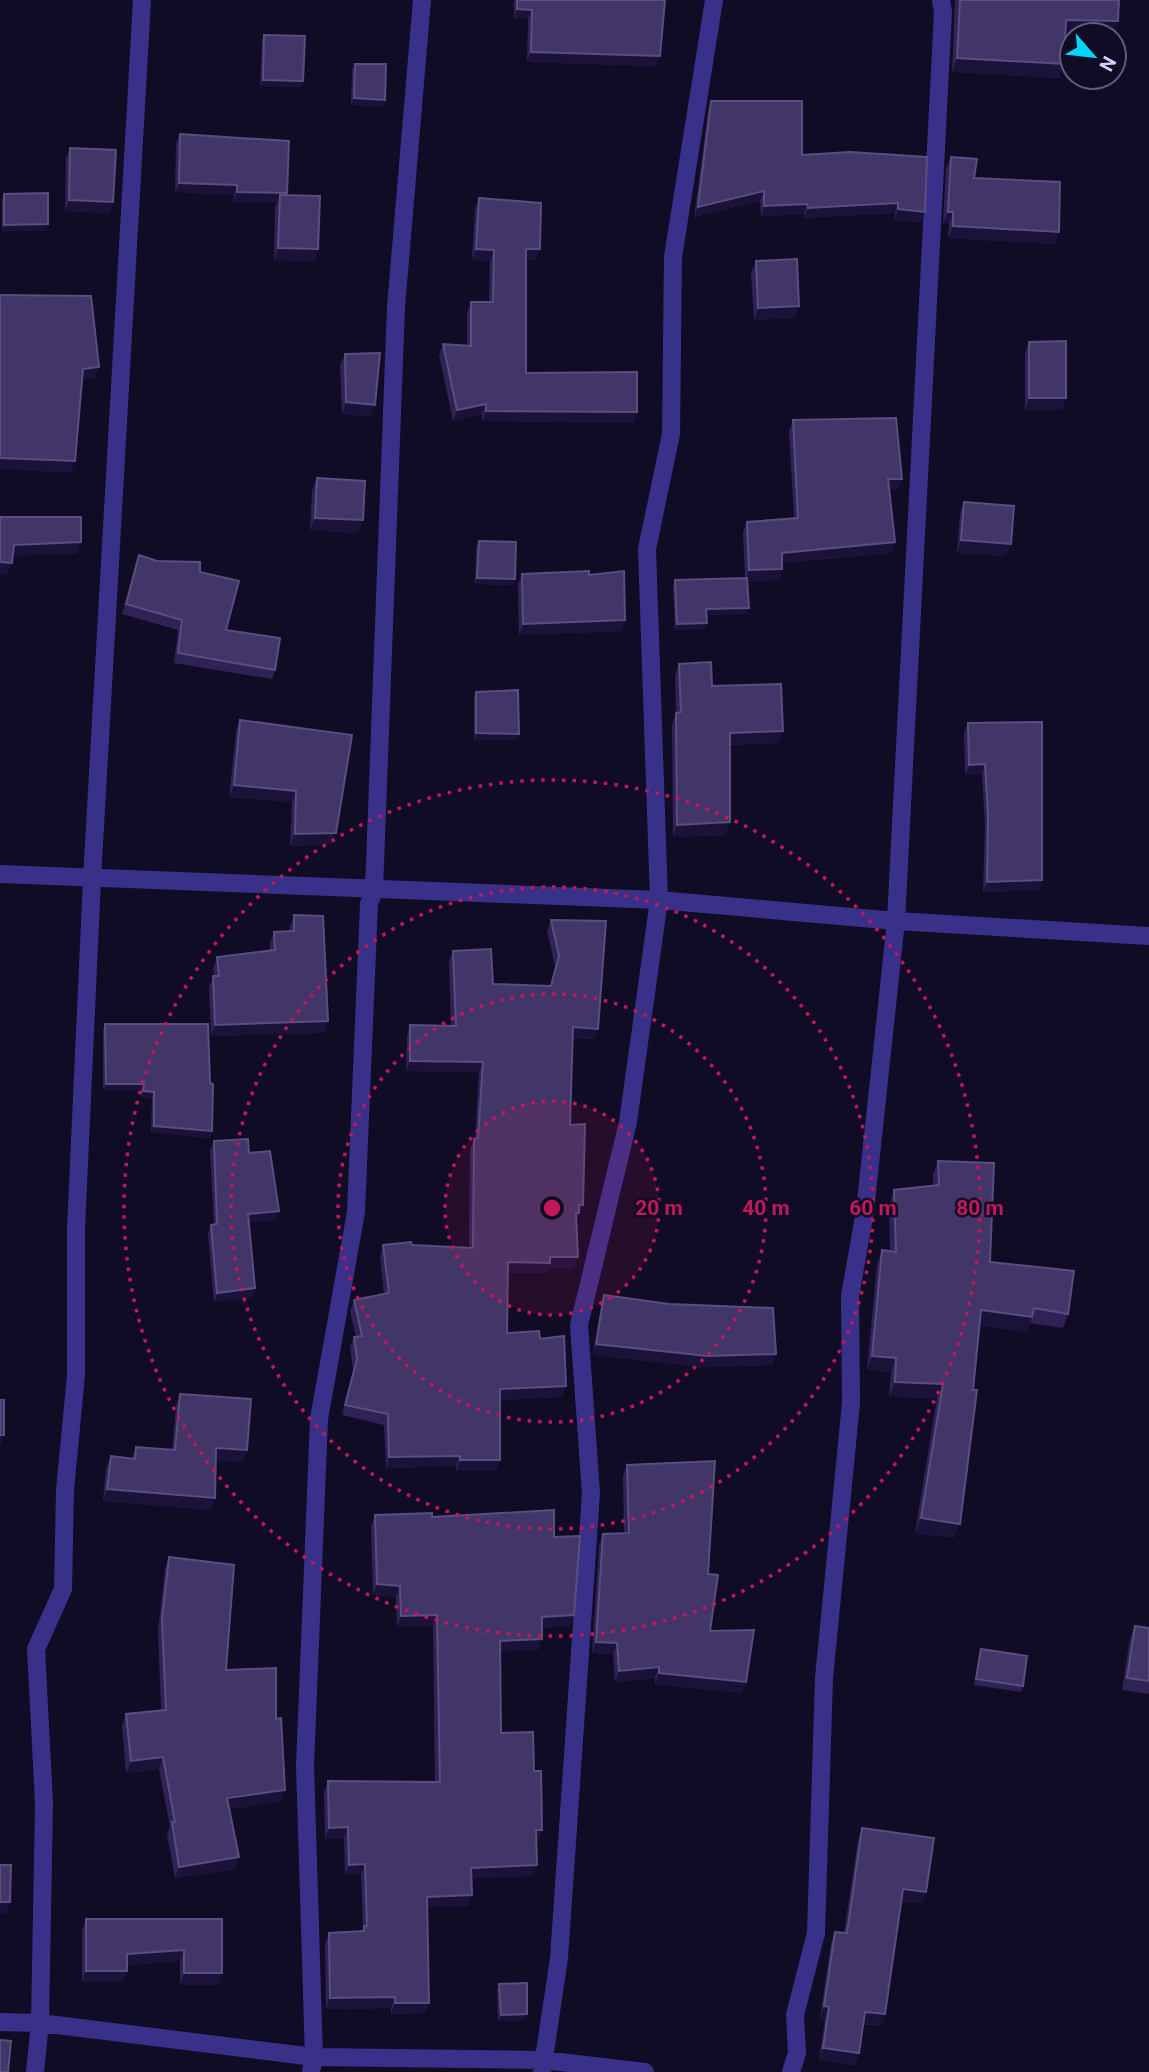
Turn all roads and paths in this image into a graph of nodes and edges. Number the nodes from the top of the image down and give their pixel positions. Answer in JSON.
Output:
{"nodes":[{"id":1,"x":142,"y":0,"type":"edge"},
{"id":2,"x":422,"y":0,"type":"edge"},
{"id":3,"x":714,"y":0,"type":"edge"},
{"id":4,"x":940,"y":0,"type":"edge"},
{"id":5,"x":0,"y":874,"type":"edge"},
{"id":6,"x":92,"y":879,"type":"junction"},
{"id":7,"x":374,"y":890,"type":"junction"},
{"id":8,"x":659,"y":900,"type":"junction"},
{"id":9,"x":896,"y":921,"type":"junction"},
{"id":10,"x":1149,"y":936,"type":"edge"},
{"id":11,"x":0,"y":2022,"type":"edge"},
{"id":12,"x":40,"y":2023,"type":"junction"},
{"id":13,"x":312,"y":2064,"type":"edge"},
{"id":14,"x":543,"y":2066,"type":"edge"},
{"id":15,"x":35,"y":2072,"type":"edge"},
{"id":16,"x":645,"y":2072,"type":"edge"},
{"id":17,"x":791,"y":2072,"type":"edge"}],
"edges":[{"from":1,"to":6,"type":"street"},
{"from":2,"to":7,"type":"street"},
{"from":3,"to":8,"type":"street"},
{"from":4,"to":9,"type":"street"},
{"from":5,"to":6,"type":"street"},
{"from":6,"to":7,"type":"street"},
{"from":6,"to":12,"type":"street"},
{"from":7,"to":8,"type":"street"},
{"from":7,"to":13,"type":"street"},
{"from":8,"to":9,"type":"street"},
{"from":8,"to":14,"type":"street"},
{"from":9,"to":10,"type":"street"},
{"from":9,"to":17,"type":"street"},
{"from":11,"to":12,"type":"street"},
{"from":12,"to":13,"type":"street"},
{"from":12,"to":15,"type":"street"},
{"from":13,"to":14,"type":"street"},
{"from":14,"to":16,"type":"street"}]}
